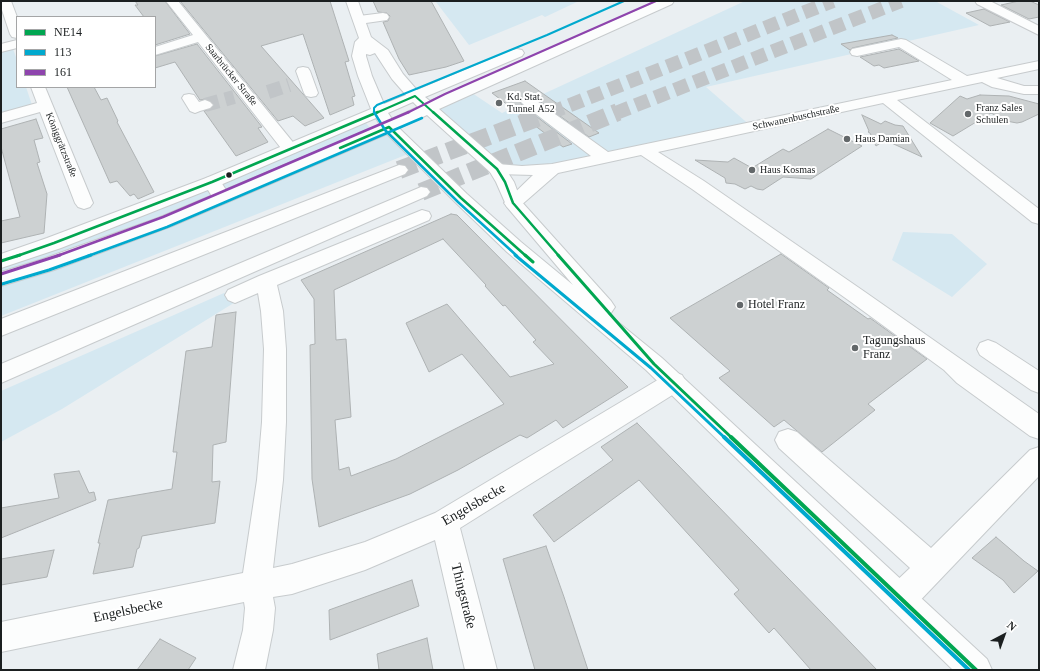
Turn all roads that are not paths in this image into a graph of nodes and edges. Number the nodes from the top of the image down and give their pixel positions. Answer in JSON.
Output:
{"nodes":[{"id":1,"x":5,"y":1,"type":"edge"},
{"id":2,"x":172,"y":1,"type":"edge"},
{"id":3,"x":352,"y":1,"type":"edge"},
{"id":4,"x":636,"y":1,"type":"edge"},
{"id":5,"x":668,"y":1,"type":"edge"},
{"id":6,"x":988,"y":2,"type":"edge"},
{"id":7,"x":383,"y":17,"type":"dead end"},
{"id":8,"x":359,"y":20,"type":"junction"},
{"id":9,"x":16,"y":31,"type":"edge"},
{"id":10,"x":1039,"y":31,"type":"edge"},
{"id":11,"x":201,"y":37,"type":"junction"},
{"id":12,"x":366,"y":38,"type":"junction"},
{"id":13,"x":16,"y":44,"type":"edge"},
{"id":14,"x":1,"y":48,"type":"edge"},
{"id":15,"x":156,"y":51,"type":"edge"},
{"id":16,"x":857,"y":52,"type":"dead end"},
{"id":17,"x":1039,"y":65,"type":"edge"},
{"id":18,"x":984,"y":77,"type":"junction"},
{"id":19,"x":964,"y":81,"type":"junction"},
{"id":20,"x":38,"y":88,"type":"edge"},
{"id":21,"x":1039,"y":90,"type":"edge"},
{"id":22,"x":189,"y":98,"type":"dead end"},
{"id":23,"x":886,"y":98,"type":"junction"},
{"id":24,"x":408,"y":99,"type":"junction"},
{"id":25,"x":529,"y":102,"type":"dead end"},
{"id":26,"x":205,"y":105,"type":"tunnel mouth"},
{"id":27,"x":44,"y":106,"type":"junction"},
{"id":28,"x":429,"y":109,"type":"junction"},
{"id":29,"x":379,"y":110,"type":"junction"},
{"id":30,"x":1,"y":118,"type":"edge"},
{"id":31,"x":389,"y":127,"type":"junction"},
{"id":32,"x":290,"y":149,"type":"junction"},
{"id":33,"x":644,"y":150,"type":"junction"},
{"id":34,"x":605,"y":158,"type":"junction"},
{"id":35,"x":496,"y":169,"type":"junction"},
{"id":36,"x":552,"y":169,"type":"junction"},
{"id":37,"x":399,"y":170,"type":"tunnel mouth"},
{"id":38,"x":212,"y":182,"type":"junction"},
{"id":39,"x":421,"y":192,"type":"tunnel mouth"},
{"id":40,"x":222,"y":198,"type":"junction"},
{"id":41,"x":84,"y":203,"type":"dead end"},
{"id":42,"x":513,"y":203,"type":"junction"},
{"id":43,"x":422,"y":216,"type":"tunnel mouth"},
{"id":44,"x":1039,"y":218,"type":"edge"},
{"id":45,"x":1,"y":261,"type":"edge"},
{"id":46,"x":1,"y":279,"type":"edge"},
{"id":47,"x":266,"y":281,"type":"junction"},
{"id":48,"x":235,"y":295,"type":"dead end"},
{"id":49,"x":1,"y":328,"type":"edge"},
{"id":50,"x":988,"y":349,"type":"dead end"},
{"id":51,"x":654,"y":364,"type":"junction"},
{"id":52,"x":1,"y":374,"type":"edge"},
{"id":53,"x":674,"y":382,"type":"junction"},
{"id":54,"x":1039,"y":383,"type":"edge"},
{"id":55,"x":1039,"y":428,"type":"edge"},
{"id":56,"x":788,"y":440,"type":"dead end"},
{"id":57,"x":1039,"y":458,"type":"edge"},
{"id":58,"x":445,"y":522,"type":"junction"},
{"id":59,"x":930,"y":567,"type":"junction"},
{"id":60,"x":256,"y":584,"type":"junction"},
{"id":61,"x":901,"y":598,"type":"junction"},
{"id":62,"x":1,"y":637,"type":"edge"},
{"id":63,"x":249,"y":670,"type":"edge"},
{"id":64,"x":481,"y":670,"type":"edge"},
{"id":65,"x":976,"y":670,"type":"edge"}],
"edges":[{"from":1,"to":9,"type":"main road"},
{"from":2,"to":11,"type":"main road","name":"Saarbrücker Straße"},
{"from":3,"to":8,"type":"main road"},
{"from":4,"to":24,"type":"main road"},
{"from":5,"to":28,"type":"main road"},
{"from":6,"to":10,"type":"main road"},
{"from":7,"to":8,"type":"main road"},
{"from":8,"to":12,"type":"main road"},
{"from":11,"to":15,"type":"main road"},
{"from":11,"to":32,"type":"main road","name":"Saarbrücker Straße"},
{"from":12,"to":24,"type":"main road"},
{"from":12,"to":29,"type":"main road"},
{"from":13,"to":14,"type":"main road"},
{"from":16,"to":19,"type":"main road"},
{"from":17,"to":18,"type":"main road","name":"Schwanenbuschstraße"},
{"from":18,"to":19,"type":"main road","name":"Schwanenbuschstraße"},
{"from":18,"to":21,"type":"main road"},
{"from":19,"to":23,"type":"main road","name":"Schwanenbuschstraße"},
{"from":20,"to":27,"type":"main road","name":"Königgrätzstraße"},
{"from":22,"to":26,"type":"main road"},
{"from":23,"to":33,"type":"main road","name":"Schwanenbuschstraße"},
{"from":23,"to":44,"type":"main road"},
{"from":24,"to":28,"type":"main road"},
{"from":24,"to":29,"type":"main road"},
{"from":25,"to":34,"type":"main road"},
{"from":27,"to":30,"type":"main road"},
{"from":27,"to":41,"type":"main road","name":"Königgrätzstraße"},
{"from":28,"to":31,"type":"main road"},
{"from":28,"to":35,"type":"main road"},
{"from":29,"to":31,"type":"main road"},
{"from":29,"to":32,"type":"main road"},
{"from":31,"to":40,"type":"main road"},
{"from":31,"to":51,"type":"main road"},
{"from":32,"to":38,"type":"main road"},
{"from":33,"to":34,"type":"main road","name":"Schwanenbuschstraße"},
{"from":33,"to":55,"type":"main road"},
{"from":34,"to":36,"type":"main road","name":"Schwanenbuschstraße"},
{"from":35,"to":36,"type":"main road","name":"Schwanenbuschstraße"},
{"from":35,"to":42,"type":"main road"},
{"from":36,"to":42,"type":"main road","name":"Schwanenbuschstraße"},
{"from":37,"to":49,"type":"main road"},
{"from":38,"to":40,"type":"main road"},
{"from":38,"to":45,"type":"main road"},
{"from":39,"to":52,"type":"main road"},
{"from":40,"to":46,"type":"main road"},
{"from":42,"to":51,"type":"main road"},
{"from":43,"to":47,"type":"main road"},
{"from":47,"to":48,"type":"main road"},
{"from":47,"to":60,"type":"main road"},
{"from":50,"to":54,"type":"main road"},
{"from":51,"to":53,"type":"main road"},
{"from":53,"to":58,"type":"main road","name":"Engelsbecke"},
{"from":53,"to":61,"type":"main road"},
{"from":56,"to":59,"type":"main road"},
{"from":57,"to":59,"type":"main road"},
{"from":58,"to":60,"type":"main road","name":"Engelsbecke"},
{"from":58,"to":64,"type":"main road","name":"Thingstraße"},
{"from":59,"to":61,"type":"main road"},
{"from":60,"to":62,"type":"main road","name":"Engelsbecke"},
{"from":60,"to":63,"type":"main road"},
{"from":61,"to":65,"type":"main road"}]}
